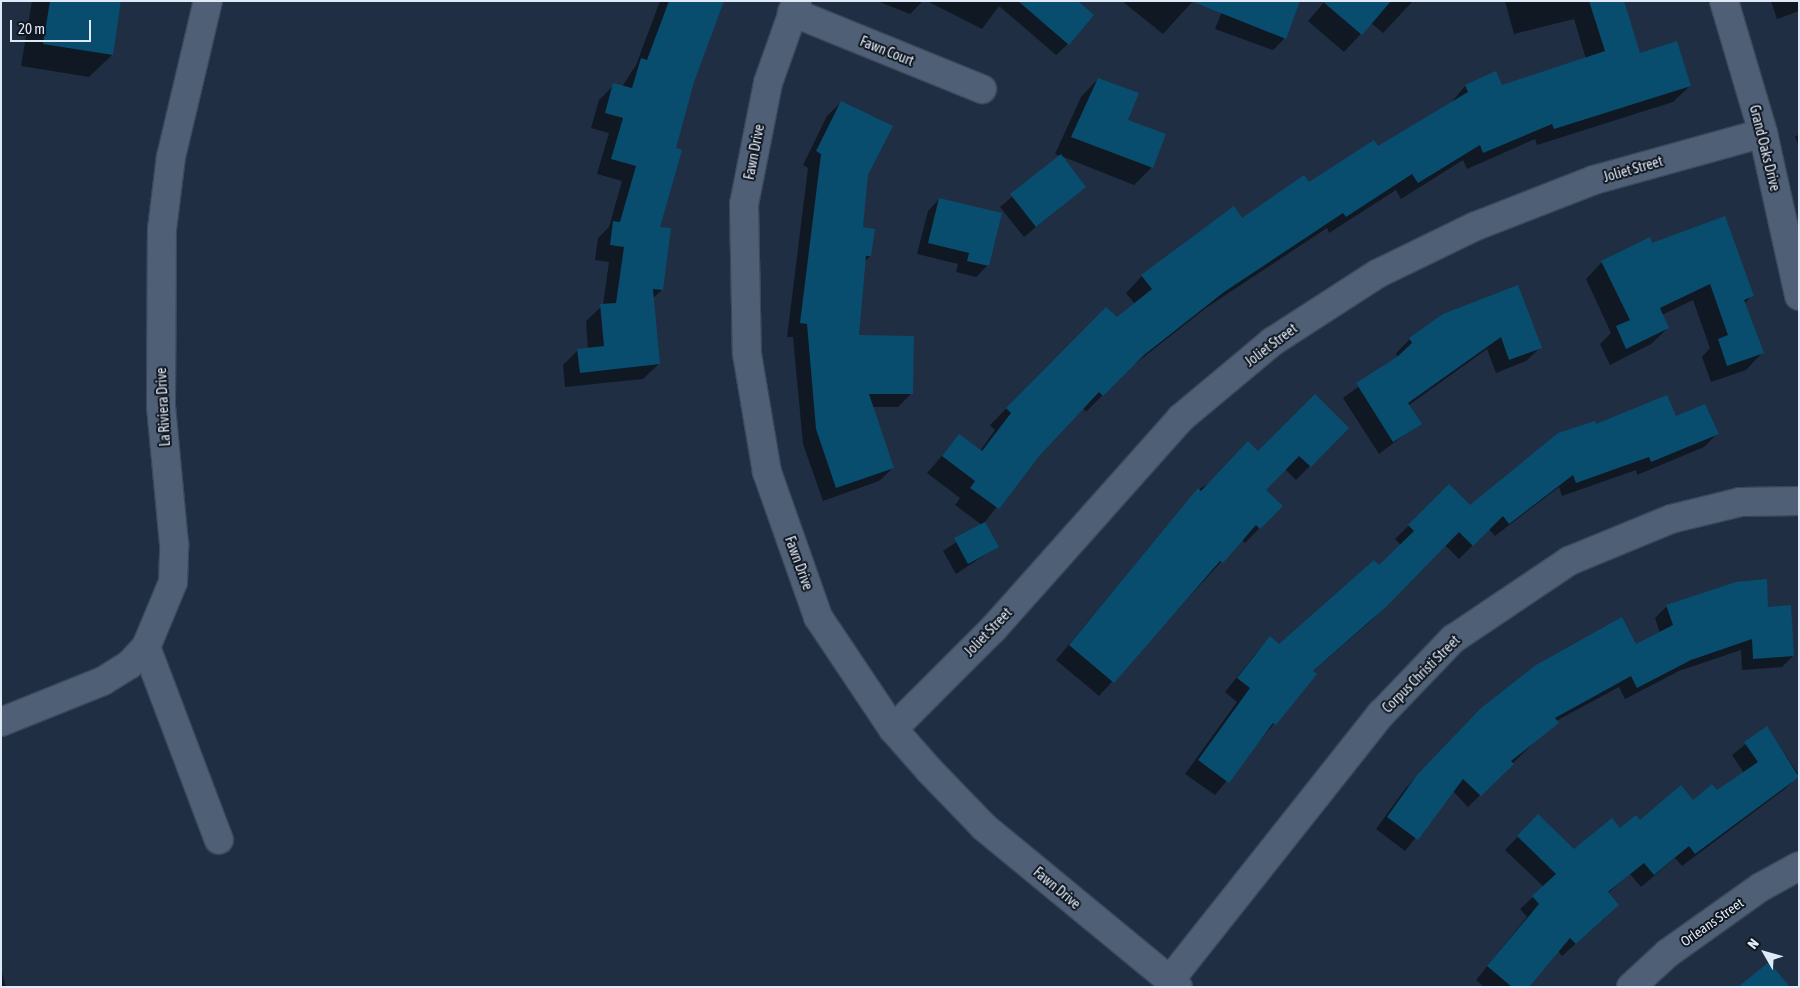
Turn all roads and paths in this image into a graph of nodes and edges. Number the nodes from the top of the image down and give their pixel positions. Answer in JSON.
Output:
{"nodes":[{"id":1,"x":208,"y":1,"type":"edge"},
{"id":2,"x":1724,"y":1,"type":"edge"},
{"id":3,"x":795,"y":7,"type":"edge"},
{"id":4,"x":982,"y":89,"type":"dead end"},
{"id":5,"x":1763,"y":133,"type":"junction"},
{"id":6,"x":1799,"y":296,"type":"edge"},
{"id":7,"x":1799,"y":501,"type":"edge"},
{"id":8,"x":146,"y":647,"type":"junction"},
{"id":9,"x":1,"y":722,"type":"edge"},
{"id":10,"x":893,"y":729,"type":"junction"},
{"id":11,"x":219,"y":840,"type":"dead end"},
{"id":12,"x":1799,"y":866,"type":"edge"},
{"id":13,"x":1174,"y":984,"type":"edge"},
{"id":14,"x":1631,"y":987,"type":"edge"}],
"edges":[{"from":1,"to":8,"type":"street","name":"La Riviera Drive"},
{"from":2,"to":5,"type":"street","name":"Grand Oaks Drive"},
{"from":3,"to":4,"type":"street","name":"Fawn Court"},
{"from":3,"to":10,"type":"street","name":"Fawn Drive"},
{"from":5,"to":6,"type":"street","name":"Grand Oaks Drive"},
{"from":5,"to":10,"type":"street","name":"Joliet Street"},
{"from":7,"to":13,"type":"street","name":"Corpus Christi Street"},
{"from":8,"to":9,"type":"street","name":"La Riviera Drive"},
{"from":8,"to":11,"type":"street"},
{"from":10,"to":13,"type":"street","name":"Fawn Drive"},
{"from":12,"to":14,"type":"street","name":"Orleans Street"}]}
